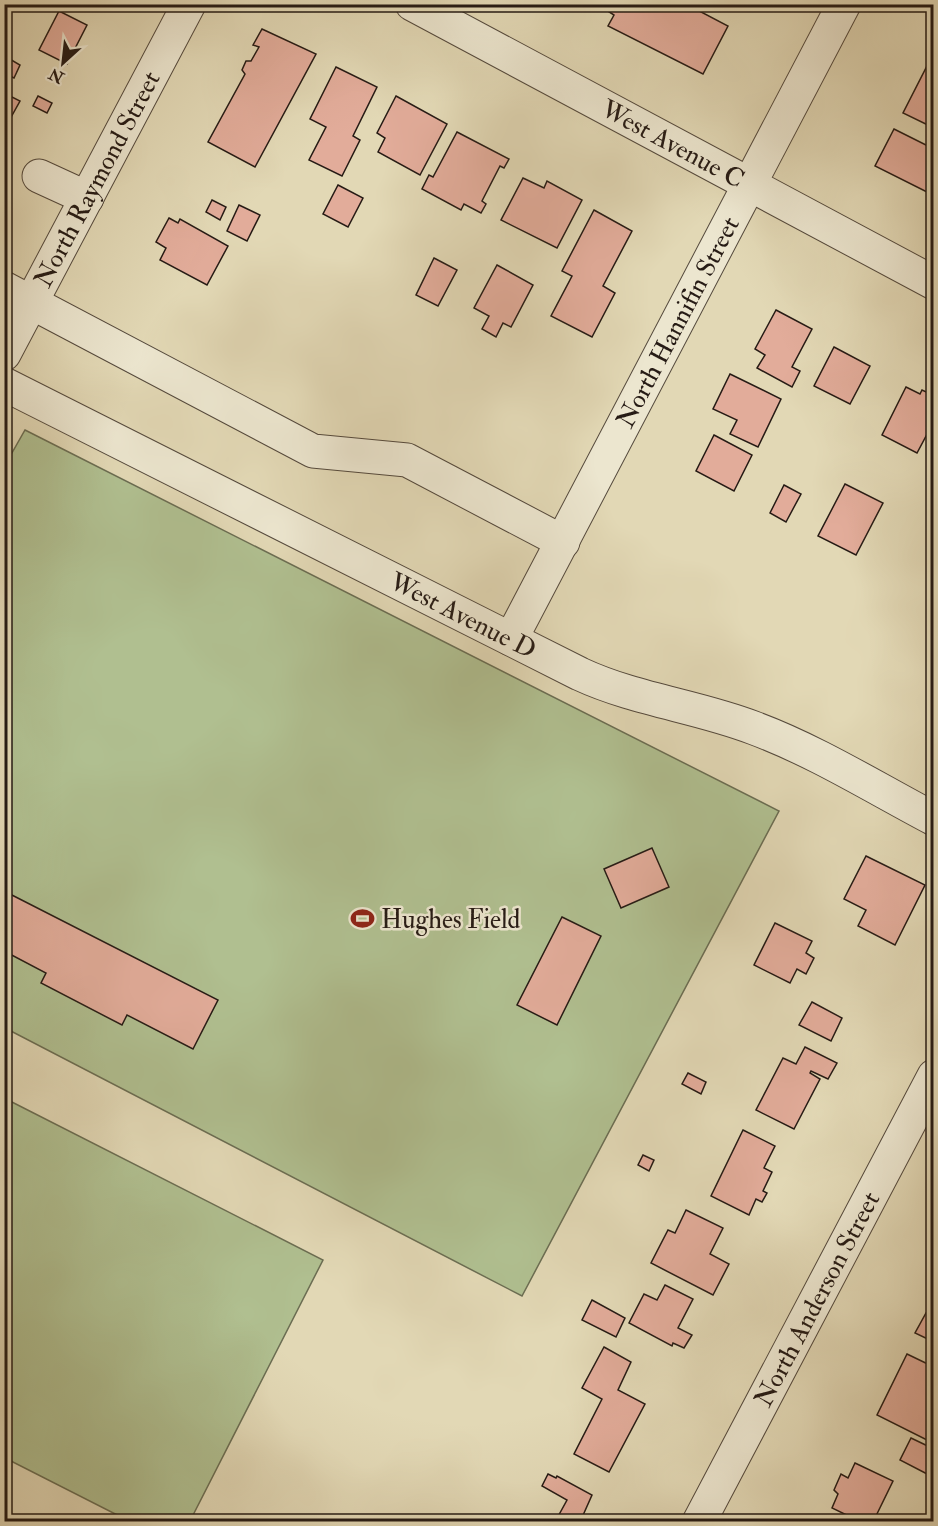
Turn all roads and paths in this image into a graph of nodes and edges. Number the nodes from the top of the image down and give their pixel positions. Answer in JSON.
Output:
{"nodes":[{"id":1,"x":189,"y":4,"type":"edge"},
{"id":2,"x":412,"y":4,"type":"edge"},
{"id":3,"x":844,"y":4,"type":"edge"},
{"id":4,"x":39,"y":176,"type":"dead end"},
{"id":5,"x":750,"y":186,"type":"junction"},
{"id":6,"x":87,"y":198,"type":"junction"},
{"id":7,"x":933,"y":283,"type":"edge"},
{"id":8,"x":18,"y":295,"type":"edge"},
{"id":9,"x":4,"y":354,"type":"edge"},
{"id":10,"x":4,"y":384,"type":"edge"},
{"id":11,"x":563,"y":542,"type":"junction"},
{"id":12,"x":511,"y":639,"type":"junction"},
{"id":13,"x":933,"y":819,"type":"edge"},
{"id":14,"x":933,"y":1076,"type":"edge"},
{"id":15,"x":699,"y":1521,"type":"edge"}],
"edges":[{"from":1,"to":6,"type":"street","name":"North Raymond Street"},
{"from":2,"to":5,"type":"street","name":"West Avenue C"},
{"from":3,"to":5,"type":"street","name":"North Hannifin Street"},
{"from":4,"to":6,"type":"street"},
{"from":5,"to":7,"type":"street","name":"West Avenue C"},
{"from":5,"to":11,"type":"street","name":"North Hannifin Street"},
{"from":6,"to":8,"type":"street","name":"North Raymond Street"},
{"from":8,"to":9,"type":"street","name":"North Raymond Street"},
{"from":8,"to":11,"type":"street"},
{"from":10,"to":12,"type":"street","name":"West Avenue D"},
{"from":11,"to":12,"type":"street","name":"North Hannifin Street"},
{"from":12,"to":13,"type":"street","name":"West Avenue D"},
{"from":14,"to":15,"type":"street","name":"North Anderson Street"}]}
